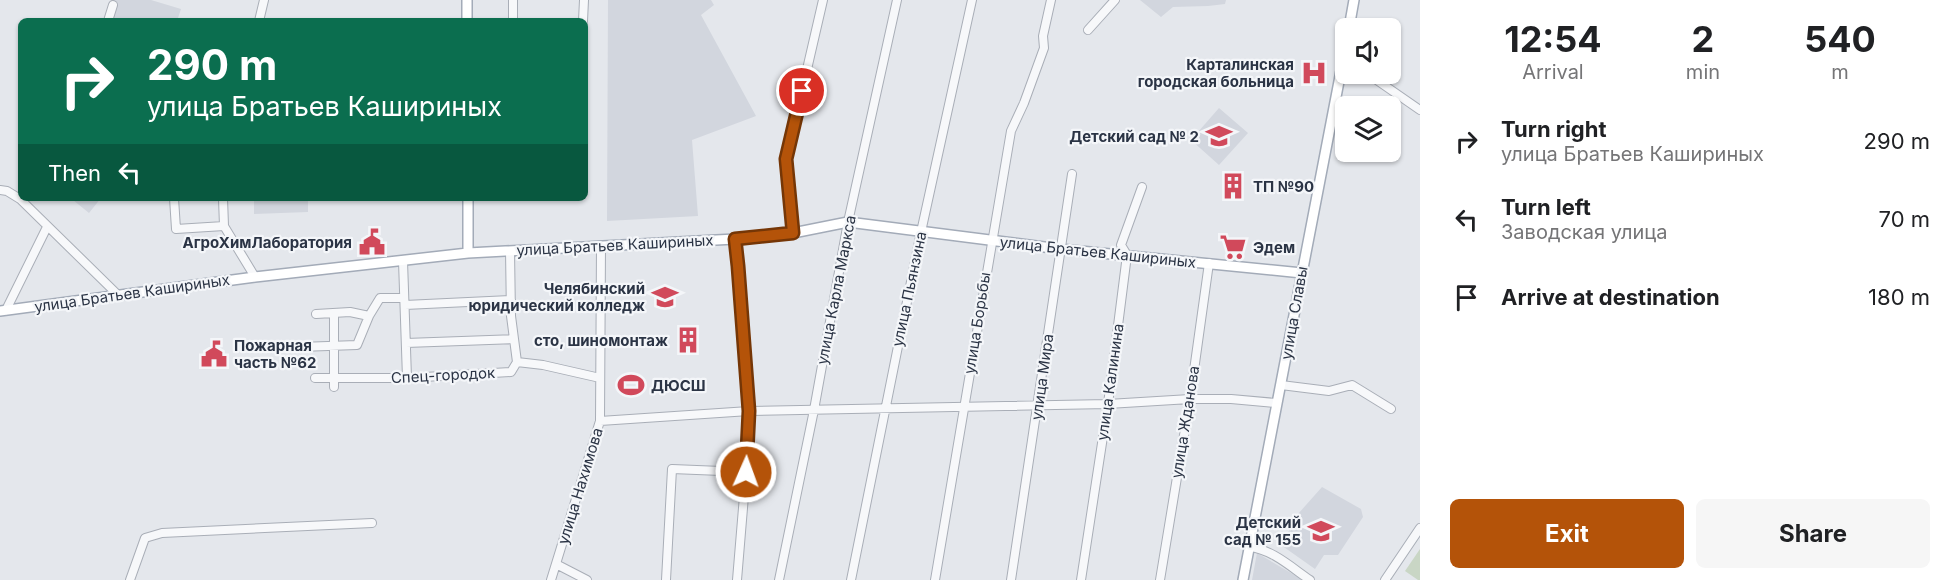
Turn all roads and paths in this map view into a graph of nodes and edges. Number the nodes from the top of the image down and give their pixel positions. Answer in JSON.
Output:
{"nodes":[{"id":1,"x":264,"y":0,"type":"edge"},
{"id":2,"x":467,"y":0,"type":"edge"},
{"id":3,"x":513,"y":0,"type":"edge"},
{"id":4,"x":584,"y":0,"type":"edge"},
{"id":5,"x":823,"y":0,"type":"edge"},
{"id":6,"x":897,"y":0,"type":"edge"},
{"id":7,"x":972,"y":0,"type":"edge"},
{"id":8,"x":1051,"y":0,"type":"edge"},
{"id":9,"x":1115,"y":0,"type":"edge"},
{"id":10,"x":1354,"y":0,"type":"edge"},
{"id":11,"x":113,"y":5,"type":"dead end"},
{"id":12,"x":109,"y":18,"type":"edge"},
{"id":13,"x":260,"y":18,"type":"edge"},
{"id":14,"x":467,"y":18,"type":"edge"},
{"id":15,"x":513,"y":18,"type":"edge"},
{"id":16,"x":583,"y":18,"type":"edge"},
{"id":17,"x":1351,"y":18,"type":"edge"},
{"id":18,"x":1088,"y":30,"type":"dead end"},
{"id":19,"x":1339,"y":84,"type":"edge"},
{"id":20,"x":1382,"y":84,"type":"edge"},
{"id":21,"x":1420,"y":110,"type":"edge"},
{"id":22,"x":1072,"y":174,"type":"dead end"},
{"id":23,"x":1142,"y":187,"type":"dead end"},
{"id":24,"x":0,"y":190,"type":"edge"},
{"id":25,"x":18,"y":198,"type":"edge"},
{"id":26,"x":22,"y":201,"type":"edge"},
{"id":27,"x":174,"y":201,"type":"edge"},
{"id":28,"x":223,"y":201,"type":"edge"},
{"id":29,"x":468,"y":201,"type":"edge"},
{"id":30,"x":848,"y":222,"type":"junction"},
{"id":31,"x":224,"y":226,"type":"junction"},
{"id":32,"x":47,"y":227,"type":"junction"},
{"id":33,"x":921,"y":232,"type":"junction"},
{"id":34,"x":793,"y":233,"type":"junction"},
{"id":35,"x":735,"y":239,"type":"junction"},
{"id":36,"x":991,"y":240,"type":"junction"},
{"id":37,"x":601,"y":246,"type":"junction"},
{"id":38,"x":1060,"y":249,"type":"junction"},
{"id":39,"x":510,"y":251,"type":"junction"},
{"id":40,"x":468,"y":253,"type":"junction"},
{"id":41,"x":1126,"y":255,"type":"junction"},
{"id":42,"x":403,"y":261,"type":"junction"},
{"id":43,"x":1209,"y":263,"type":"junction"},
{"id":44,"x":1302,"y":273,"type":"junction"},
{"id":45,"x":255,"y":277,"type":"junction"},
{"id":46,"x":118,"y":295,"type":"junction"},
{"id":47,"x":511,"y":300,"type":"junction"},
{"id":48,"x":404,"y":301,"type":"junction"},
{"id":49,"x":3,"y":311,"type":"edge"},
{"id":50,"x":334,"y":313,"type":"junction"},
{"id":51,"x":316,"y":314,"type":"dead end"},
{"id":52,"x":369,"y":316,"type":"junction"},
{"id":53,"x":514,"y":339,"type":"junction"},
{"id":54,"x":406,"y":343,"type":"junction"},
{"id":55,"x":334,"y":345,"type":"junction"},
{"id":56,"x":299,"y":347,"type":"dead end"},
{"id":57,"x":517,"y":362,"type":"junction"},
{"id":58,"x":315,"y":378,"type":"dead end"},
{"id":59,"x":333,"y":378,"type":"junction"},
{"id":60,"x":407,"y":378,"type":"junction"},
{"id":61,"x":600,"y":378,"type":"junction"},
{"id":62,"x":1281,"y":386,"type":"junction"},
{"id":63,"x":334,"y":387,"type":"dead end"},
{"id":64,"x":1190,"y":399,"type":"junction"},
{"id":65,"x":1276,"y":403,"type":"junction"},
{"id":66,"x":1108,"y":404,"type":"junction"},
{"id":67,"x":1038,"y":405,"type":"junction"},
{"id":68,"x":963,"y":407,"type":"junction"},
{"id":69,"x":884,"y":409,"type":"junction"},
{"id":70,"x":814,"y":410,"type":"junction"},
{"id":71,"x":1391,"y":410,"type":"dead end"},
{"id":72,"x":749,"y":411,"type":"junction"},
{"id":73,"x":600,"y":421,"type":"junction"},
{"id":74,"x":746,"y":472,"type":"junction"},
{"id":75,"x":372,"y":523,"type":"dead end"},
{"id":76,"x":1420,"y":528,"type":"edge"},
{"id":77,"x":1249,"y":547,"type":"junction"},
{"id":78,"x":556,"y":564,"type":"junction"},
{"id":79,"x":130,"y":580,"type":"edge"},
{"id":80,"x":551,"y":580,"type":"edge"},
{"id":81,"x":587,"y":580,"type":"edge"},
{"id":82,"x":666,"y":580,"type":"edge"},
{"id":83,"x":736,"y":580,"type":"edge"},
{"id":84,"x":779,"y":580,"type":"edge"},
{"id":85,"x":851,"y":580,"type":"edge"},
{"id":86,"x":934,"y":580,"type":"edge"},
{"id":87,"x":1011,"y":580,"type":"edge"},
{"id":88,"x":1082,"y":580,"type":"edge"},
{"id":89,"x":1160,"y":580,"type":"edge"},
{"id":90,"x":1243,"y":580,"type":"edge"},
{"id":91,"x":1310,"y":580,"type":"edge"},
{"id":92,"x":1385,"y":580,"type":"edge"}],
"edges":[{"from":1,"to":13,"type":"street"},
{"from":2,"to":14,"type":"main road"},
{"from":3,"to":15,"type":"street"},
{"from":4,"to":16,"type":"street"},
{"from":5,"to":34,"type":"street"},
{"from":6,"to":30,"type":"street","name":"улица Карла Маркса"},
{"from":7,"to":33,"type":"street","name":"улица Пьянзина"},
{"from":8,"to":36,"type":"street","name":"улица Борьбы"},
{"from":9,"to":18,"type":"street"},
{"from":10,"to":17,"type":"main road"},
{"from":11,"to":12,"type":"street"},
{"from":19,"to":44,"type":"main road","name":"улица Славы"},
{"from":20,"to":21,"type":"street"},
{"from":22,"to":38,"type":"street","name":"улица Мира"},
{"from":23,"to":41,"type":"street","name":"улица Калинина"},
{"from":24,"to":25,"type":"street"},
{"from":26,"to":32,"type":"street"},
{"from":27,"to":31,"type":"street"},
{"from":28,"to":31,"type":"street"},
{"from":29,"to":40,"type":"main road"},
{"from":30,"to":33,"type":"main road","name":"улица Братьев Кашириных"},
{"from":30,"to":34,"type":"main road","name":"улица Братьев Кашириных"},
{"from":30,"to":70,"type":"street","name":"улица Карла Маркса"},
{"from":31,"to":45,"type":"street"},
{"from":32,"to":46,"type":"street"},
{"from":32,"to":49,"type":"street"},
{"from":33,"to":36,"type":"main road","name":"улица Братьев Кашириных"},
{"from":33,"to":69,"type":"street","name":"улица Пьянзина"},
{"from":34,"to":35,"type":"main road","name":"улица Братьев Кашириных"},
{"from":35,"to":37,"type":"main road","name":"улица Братьев Кашириных"},
{"from":35,"to":72,"type":"street"},
{"from":36,"to":38,"type":"main road","name":"улица Братьев Кашириных"},
{"from":36,"to":68,"type":"street","name":"улица Борьбы"},
{"from":37,"to":39,"type":"main road","name":"улица Братьев Кашириных"},
{"from":37,"to":61,"type":"street","name":"улица Нахимова"},
{"from":38,"to":41,"type":"main road","name":"улица Братьев Кашириных"},
{"from":38,"to":67,"type":"street","name":"улица Мира"},
{"from":39,"to":40,"type":"main road","name":"улица Братьев Кашириных"},
{"from":39,"to":47,"type":"street"},
{"from":40,"to":42,"type":"main road","name":"улица Братьев Кашириных"},
{"from":41,"to":43,"type":"main road","name":"улица Братьев Кашириных"},
{"from":41,"to":66,"type":"street","name":"улица Калинина"},
{"from":42,"to":45,"type":"main road","name":"улица Братьев Кашириных"},
{"from":42,"to":48,"type":"street"},
{"from":43,"to":44,"type":"main road","name":"улица Братьев Кашириных"},
{"from":43,"to":64,"type":"street","name":"улица Жданова"},
{"from":44,"to":62,"type":"main road","name":"улица Славы"},
{"from":45,"to":46,"type":"main road","name":"улица Братьев Кашириных"},
{"from":46,"to":49,"type":"main road","name":"улица Братьев Кашириных"},
{"from":47,"to":48,"type":"street"},
{"from":47,"to":53,"type":"street"},
{"from":48,"to":52,"type":"street"},
{"from":48,"to":54,"type":"street"},
{"from":50,"to":51,"type":"street"},
{"from":50,"to":52,"type":"street"},
{"from":50,"to":55,"type":"street"},
{"from":52,"to":55,"type":"street"},
{"from":53,"to":54,"type":"street"},
{"from":53,"to":57,"type":"street"},
{"from":54,"to":60,"type":"street"},
{"from":55,"to":56,"type":"street"},
{"from":55,"to":59,"type":"street"},
{"from":57,"to":60,"type":"street","name":"Спец-городок"},
{"from":57,"to":61,"type":"street"},
{"from":58,"to":59,"type":"street","name":"Спец-городок"},
{"from":59,"to":60,"type":"street","name":"Спец-городок"},
{"from":59,"to":63,"type":"street"},
{"from":61,"to":73,"type":"street","name":"улица Нахимова"},
{"from":62,"to":65,"type":"main road","name":"улица Славы"},
{"from":62,"to":71,"type":"street"},
{"from":64,"to":65,"type":"street"},
{"from":64,"to":66,"type":"street"},
{"from":64,"to":89,"type":"street","name":"улица Жданова"},
{"from":65,"to":77,"type":"main road","name":"улица Славы"},
{"from":66,"to":67,"type":"street"},
{"from":66,"to":88,"type":"street","name":"улица Калинина"},
{"from":67,"to":68,"type":"street"},
{"from":67,"to":87,"type":"street","name":"улица Мира"},
{"from":68,"to":69,"type":"street"},
{"from":68,"to":86,"type":"street","name":"улица Борьбы"},
{"from":69,"to":70,"type":"street"},
{"from":69,"to":85,"type":"street","name":"улица Пьянзина"},
{"from":70,"to":72,"type":"street"},
{"from":70,"to":84,"type":"street","name":"улица Карла Маркса"},
{"from":72,"to":73,"type":"street"},
{"from":72,"to":74,"type":"street"},
{"from":73,"to":78,"type":"street","name":"улица Нахимова"},
{"from":74,"to":82,"type":"street"},
{"from":74,"to":83,"type":"street"},
{"from":75,"to":79,"type":"street"},
{"from":76,"to":92,"type":"street"},
{"from":77,"to":90,"type":"main road","name":"улица Славы"},
{"from":77,"to":91,"type":"street"},
{"from":78,"to":80,"type":"street","name":"улица Нахимова"},
{"from":78,"to":81,"type":"street"}]}
